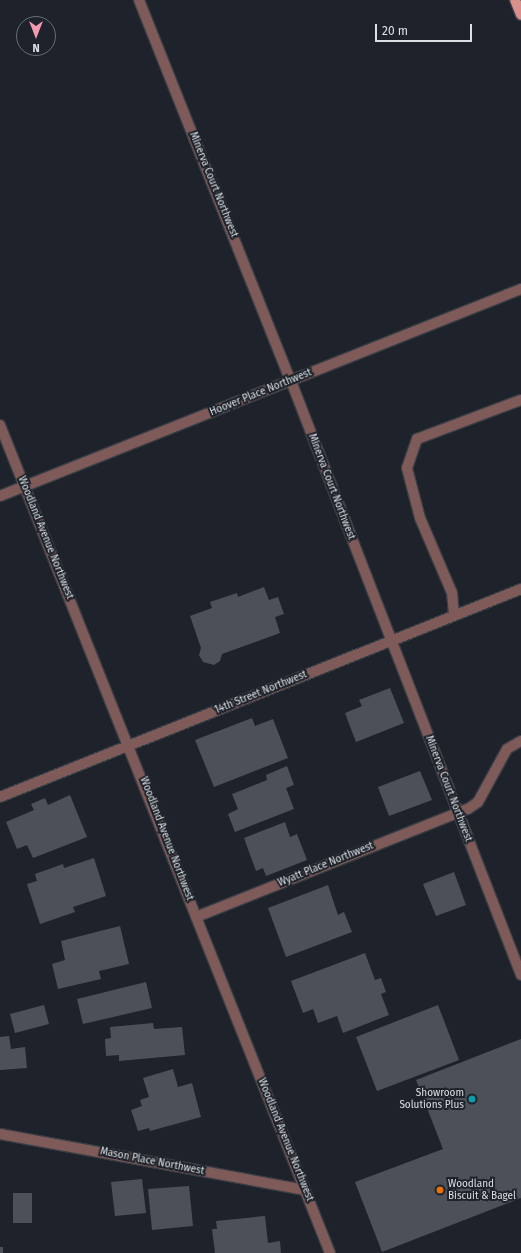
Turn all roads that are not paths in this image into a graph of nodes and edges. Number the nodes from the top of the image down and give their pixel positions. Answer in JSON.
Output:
{"nodes":[{"id":1,"x":139,"y":0,"type":"edge"},
{"id":2,"x":515,"y":0,"type":"edge"},
{"id":3,"x":521,"y":15,"type":"edge"},
{"id":4,"x":521,"y":289,"type":"edge"},
{"id":5,"x":291,"y":381,"type":"junction"},
{"id":6,"x":521,"y":400,"type":"edge"},
{"id":7,"x":0,"y":425,"type":"edge"},
{"id":8,"x":24,"y":487,"type":"junction"},
{"id":9,"x":0,"y":496,"type":"edge"},
{"id":10,"x":521,"y":589,"type":"edge"},
{"id":11,"x":454,"y":615,"type":"junction"},
{"id":12,"x":390,"y":641,"type":"junction"},
{"id":13,"x":521,"y":741,"type":"edge"},
{"id":14,"x":130,"y":746,"type":"junction"},
{"id":15,"x":0,"y":797,"type":"edge"},
{"id":16,"x":457,"y":814,"type":"junction"},
{"id":17,"x":196,"y":917,"type":"junction"},
{"id":18,"x":521,"y":975,"type":"edge"},
{"id":19,"x":0,"y":1134,"type":"edge"},
{"id":20,"x":305,"y":1190,"type":"junction"},
{"id":21,"x":330,"y":1253,"type":"edge"}],
"edges":[{"from":1,"to":5,"type":"street","name":"Minerva Court Northwest"},
{"from":2,"to":3,"type":"main road"},
{"from":4,"to":5,"type":"street","name":"Hoover Place Northwest"},
{"from":5,"to":8,"type":"street","name":"Hoover Place Northwest"},
{"from":5,"to":12,"type":"street","name":"Minerva Court Northwest"},
{"from":6,"to":11,"type":"street"},
{"from":7,"to":8,"type":"street","name":"Woodland Avenue Northwest"},
{"from":8,"to":9,"type":"street","name":"Hoover Place Northwest"},
{"from":8,"to":14,"type":"street","name":"Woodland Avenue Northwest"},
{"from":10,"to":11,"type":"street","name":"14th Street Northwest"},
{"from":11,"to":12,"type":"street","name":"14th Street Northwest"},
{"from":12,"to":14,"type":"street","name":"14th Street Northwest"},
{"from":12,"to":16,"type":"street","name":"Minerva Court Northwest"},
{"from":13,"to":16,"type":"street","name":"Wyatt Place Northwest"},
{"from":14,"to":15,"type":"street","name":"14th Street Northwest"},
{"from":14,"to":17,"type":"street","name":"Woodland Avenue Northwest"},
{"from":16,"to":17,"type":"street","name":"Wyatt Place Northwest"},
{"from":16,"to":18,"type":"street","name":"Minerva Court Northwest"},
{"from":17,"to":20,"type":"street","name":"Woodland Avenue Northwest"},
{"from":19,"to":20,"type":"street","name":"Mason Place Northwest"},
{"from":20,"to":21,"type":"street","name":"Woodland Avenue Northwest"}]}
